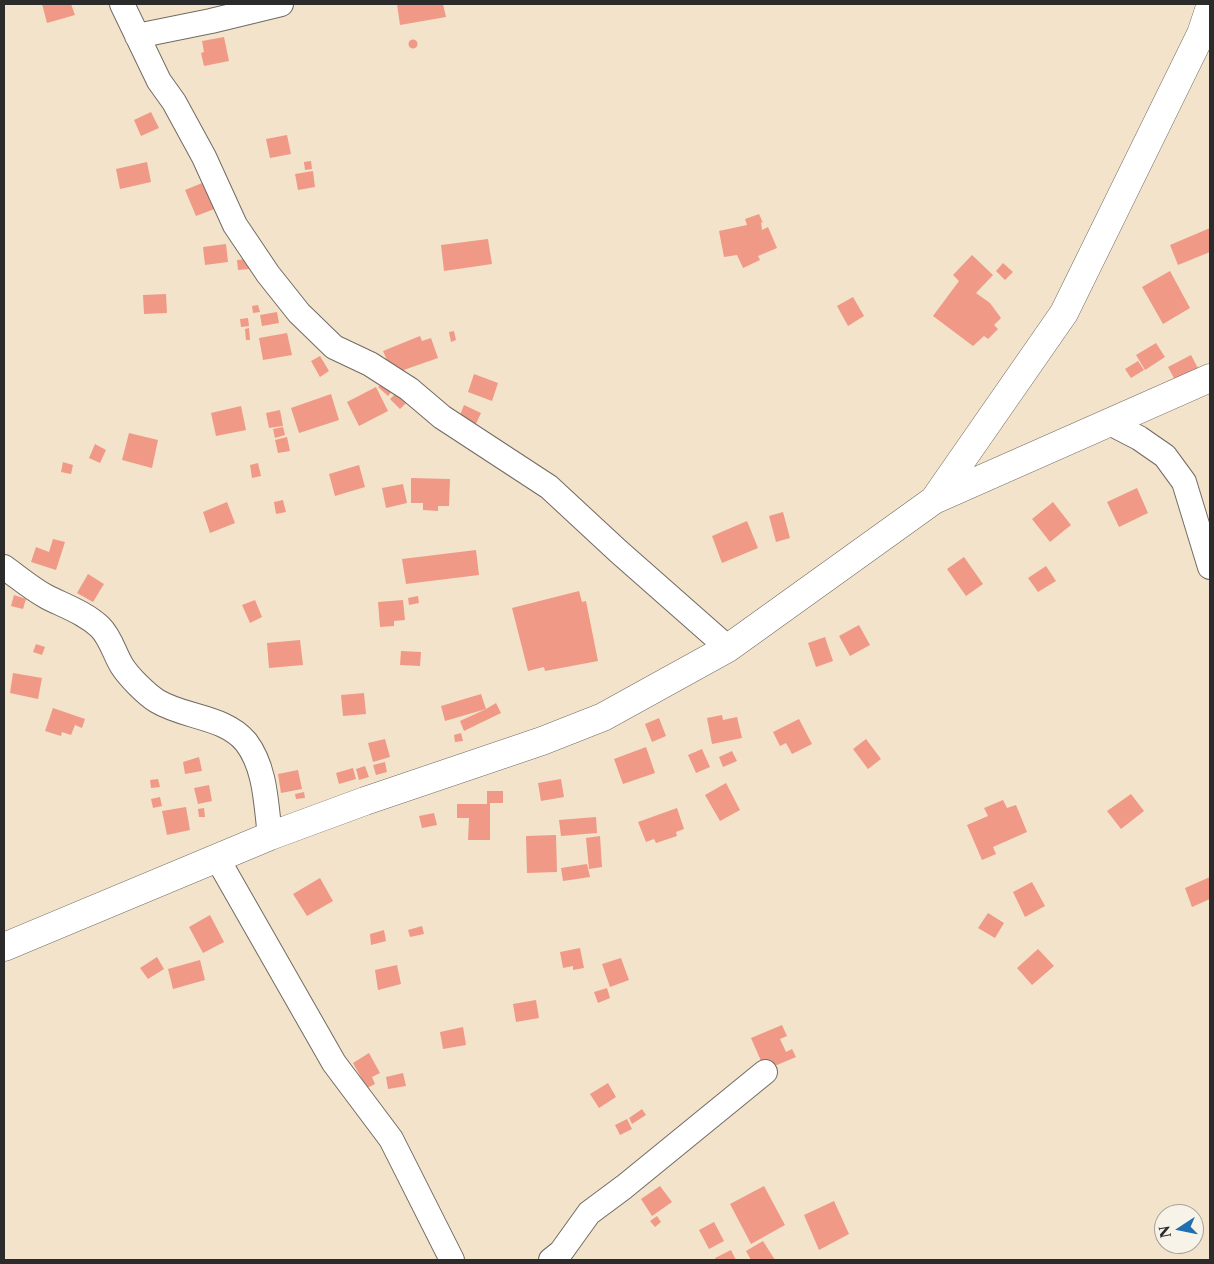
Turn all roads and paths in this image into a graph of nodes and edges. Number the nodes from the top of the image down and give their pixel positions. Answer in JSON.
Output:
{"nodes":[{"id":1,"x":122,"y":4,"type":"edge"},
{"id":2,"x":280,"y":4,"type":"edge"},
{"id":3,"x":1210,"y":7,"type":"edge"},
{"id":4,"x":138,"y":36,"type":"junction"},
{"id":5,"x":1210,"y":378,"type":"edge"},
{"id":6,"x":1110,"y":423,"type":"junction"},
{"id":7,"x":934,"y":500,"type":"junction"},
{"id":8,"x":4,"y":567,"type":"edge"},
{"id":9,"x":1210,"y":567,"type":"edge"},
{"id":10,"x":728,"y":648,"type":"junction"},
{"id":11,"x":270,"y":836,"type":"junction"},
{"id":12,"x":217,"y":858,"type":"junction"},
{"id":13,"x":4,"y":947,"type":"edge"},
{"id":14,"x":765,"y":1072,"type":"dead end"},
{"id":15,"x":452,"y":1260,"type":"edge"},
{"id":16,"x":551,"y":1260,"type":"edge"}],
"edges":[{"from":1,"to":4,"type":"street"},
{"from":2,"to":4,"type":"street"},
{"from":3,"to":7,"type":"street"},
{"from":4,"to":10,"type":"street"},
{"from":5,"to":6,"type":"street"},
{"from":6,"to":7,"type":"street"},
{"from":6,"to":9,"type":"street"},
{"from":7,"to":10,"type":"street"},
{"from":8,"to":11,"type":"street"},
{"from":10,"to":11,"type":"street"},
{"from":11,"to":12,"type":"street"},
{"from":12,"to":13,"type":"street"},
{"from":12,"to":15,"type":"street"},
{"from":14,"to":16,"type":"street"}]}
